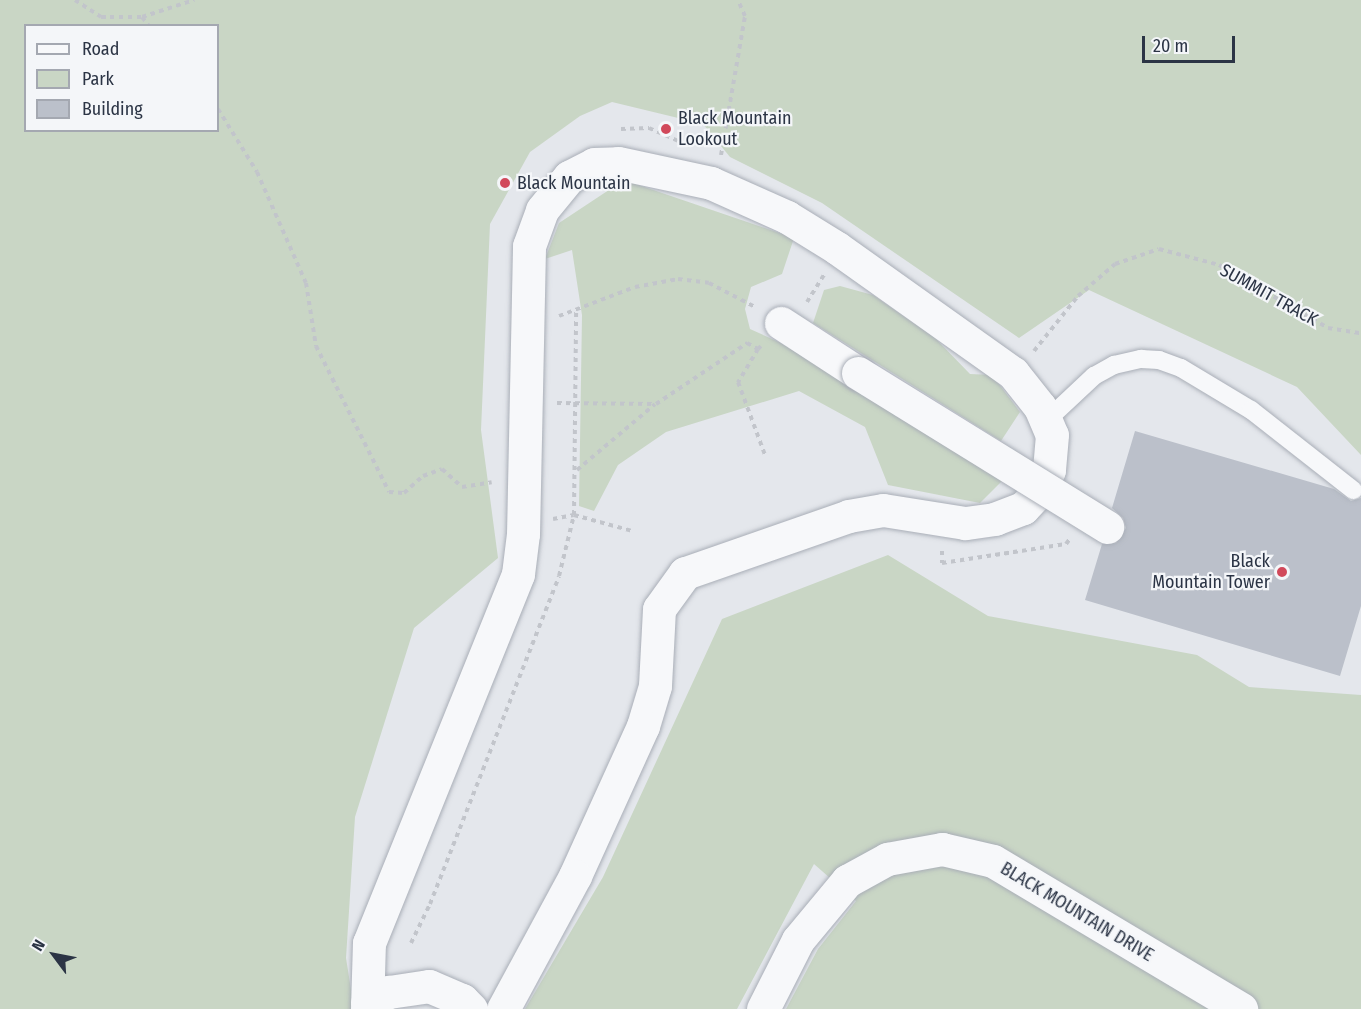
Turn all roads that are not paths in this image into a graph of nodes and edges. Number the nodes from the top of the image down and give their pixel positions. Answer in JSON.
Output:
{"nodes":[{"id":1,"x":781,"y":323,"type":"road end"},
{"id":2,"x":1046,"y":421,"type":"junction"},
{"id":3,"x":1353,"y":490,"type":"dead end"},
{"id":4,"x":1107,"y":527,"type":"dead end"},
{"id":5,"x":367,"y":1006,"type":"edge"},
{"id":6,"x":471,"y":1009,"type":"edge"},
{"id":7,"x":503,"y":1009,"type":"edge"},
{"id":8,"x":763,"y":1009,"type":"edge"},
{"id":9,"x":1241,"y":1009,"type":"edge"}],
"edges":[{"from":1,"to":4,"type":"street","bridge":true},
{"from":2,"to":3,"type":"lane"},
{"from":2,"to":5,"type":"street"},
{"from":2,"to":7,"type":"street"},
{"from":5,"to":6,"type":"street"},
{"from":8,"to":9,"type":"street","name":"BLACK MOUNTAIN DRIVE"}]}
